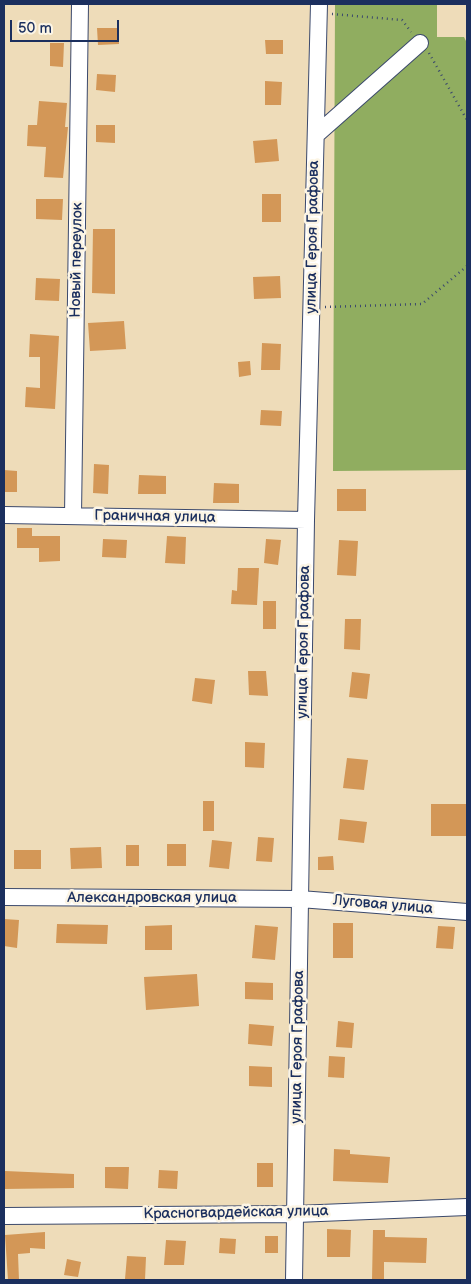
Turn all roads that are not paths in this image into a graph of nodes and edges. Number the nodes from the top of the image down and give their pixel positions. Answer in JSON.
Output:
{"nodes":[{"id":1,"x":80,"y":4,"type":"edge"},
{"id":2,"x":319,"y":4,"type":"edge"},
{"id":3,"x":420,"y":43,"type":"dead end"},
{"id":4,"x":316,"y":135,"type":"junction"},
{"id":5,"x":4,"y":515,"type":"edge"},
{"id":6,"x":73,"y":515,"type":"junction"},
{"id":7,"x":306,"y":520,"type":"junction"},
{"id":8,"x":4,"y":897,"type":"edge"},
{"id":9,"x":300,"y":898,"type":"junction"},
{"id":10,"x":467,"y":912,"type":"edge"},
{"id":11,"x":467,"y":1207,"type":"edge"},
{"id":12,"x":296,"y":1214,"type":"junction"},
{"id":13,"x":4,"y":1216,"type":"edge"},
{"id":14,"x":294,"y":1280,"type":"edge"}],
"edges":[{"from":1,"to":6,"type":"street","name":"Новый переулок"},
{"from":2,"to":4,"type":"street","name":"улица Героя Графова"},
{"from":3,"to":4,"type":"street"},
{"from":4,"to":7,"type":"street","name":"улица Героя Графова"},
{"from":5,"to":6,"type":"street","name":"Граничная улица"},
{"from":6,"to":7,"type":"street","name":"Граничная улица"},
{"from":7,"to":9,"type":"street","name":"улица Героя Графова"},
{"from":8,"to":9,"type":"street","name":"Александровская улица"},
{"from":9,"to":10,"type":"street","name":"Луговая улица"},
{"from":9,"to":12,"type":"street","name":"улица Героя Графова"},
{"from":11,"to":12,"type":"street","name":"Красногвардейская улица"},
{"from":12,"to":13,"type":"street","name":"Красногвардейская улица"},
{"from":12,"to":14,"type":"street","name":"улица Героя Графова"}]}
